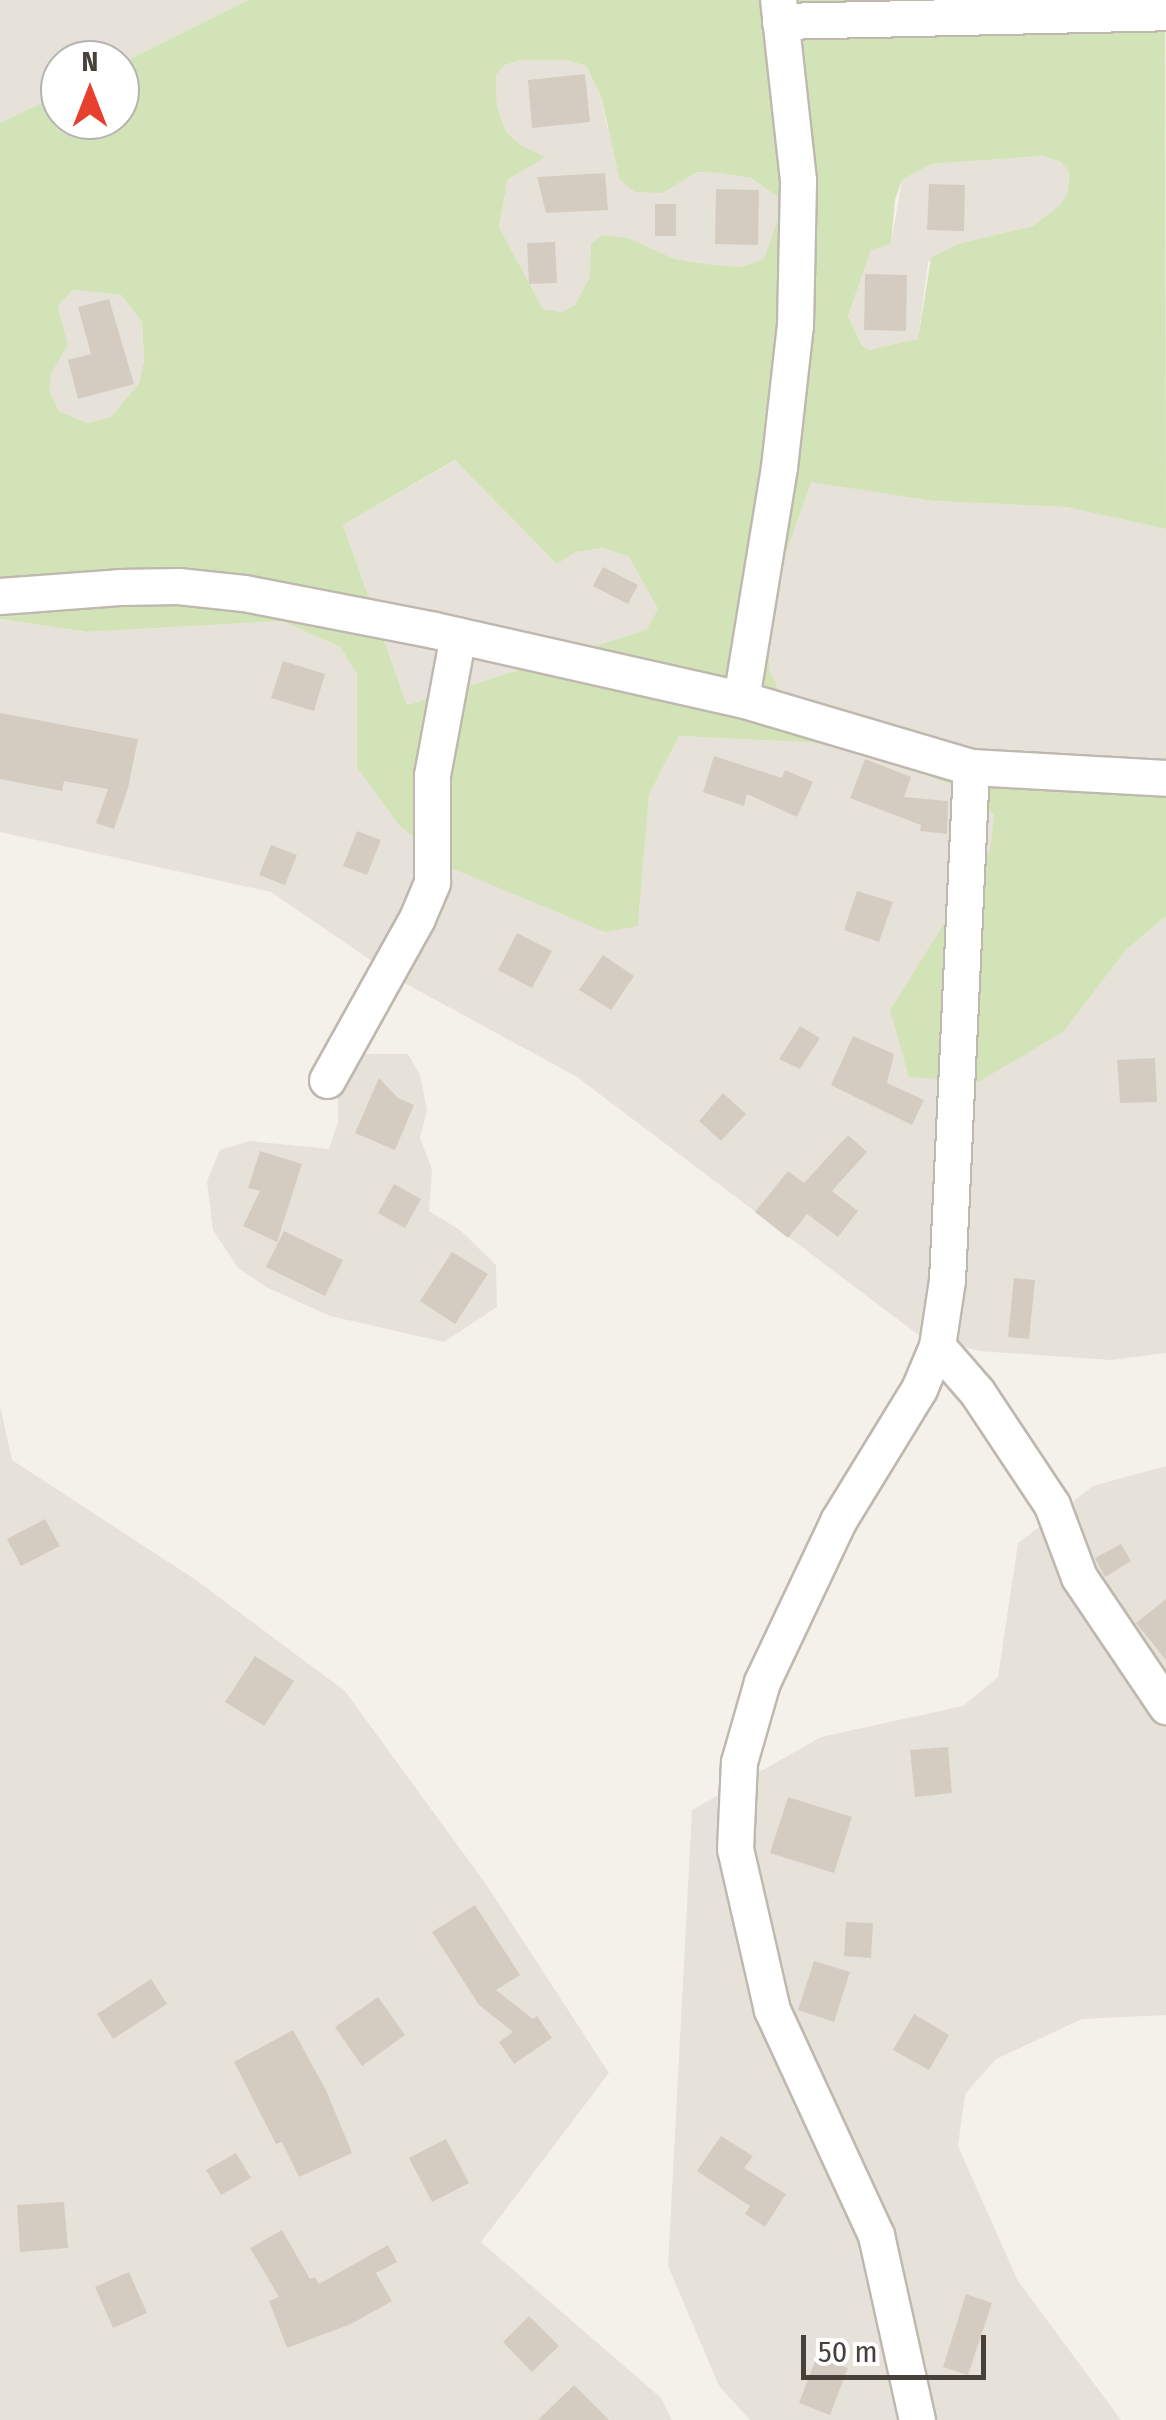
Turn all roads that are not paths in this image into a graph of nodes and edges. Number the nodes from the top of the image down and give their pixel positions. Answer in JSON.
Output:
{"nodes":[{"id":1,"x":779,"y":10,"type":"edge"},
{"id":2,"x":1166,"y":12,"type":"edge"},
{"id":3,"x":0,"y":596,"type":"edge"},
{"id":4,"x":458,"y":635,"type":"junction"},
{"id":5,"x":742,"y":699,"type":"junction"},
{"id":6,"x":971,"y":766,"type":"junction"},
{"id":7,"x":1166,"y":778,"type":"edge"},
{"id":8,"x":326,"y":1080,"type":"dead end"},
{"id":9,"x":936,"y":1346,"type":"junction"},
{"id":10,"x":1166,"y":1706,"type":"edge"},
{"id":11,"x":917,"y":2420,"type":"edge"}],
"edges":[{"from":1,"to":2,"type":"street"},
{"from":1,"to":5,"type":"street"},
{"from":3,"to":4,"type":"street"},
{"from":4,"to":5,"type":"street"},
{"from":4,"to":8,"type":"street"},
{"from":5,"to":6,"type":"street"},
{"from":6,"to":7,"type":"street"},
{"from":6,"to":9,"type":"street"},
{"from":9,"to":10,"type":"street"},
{"from":9,"to":11,"type":"street"}]}
